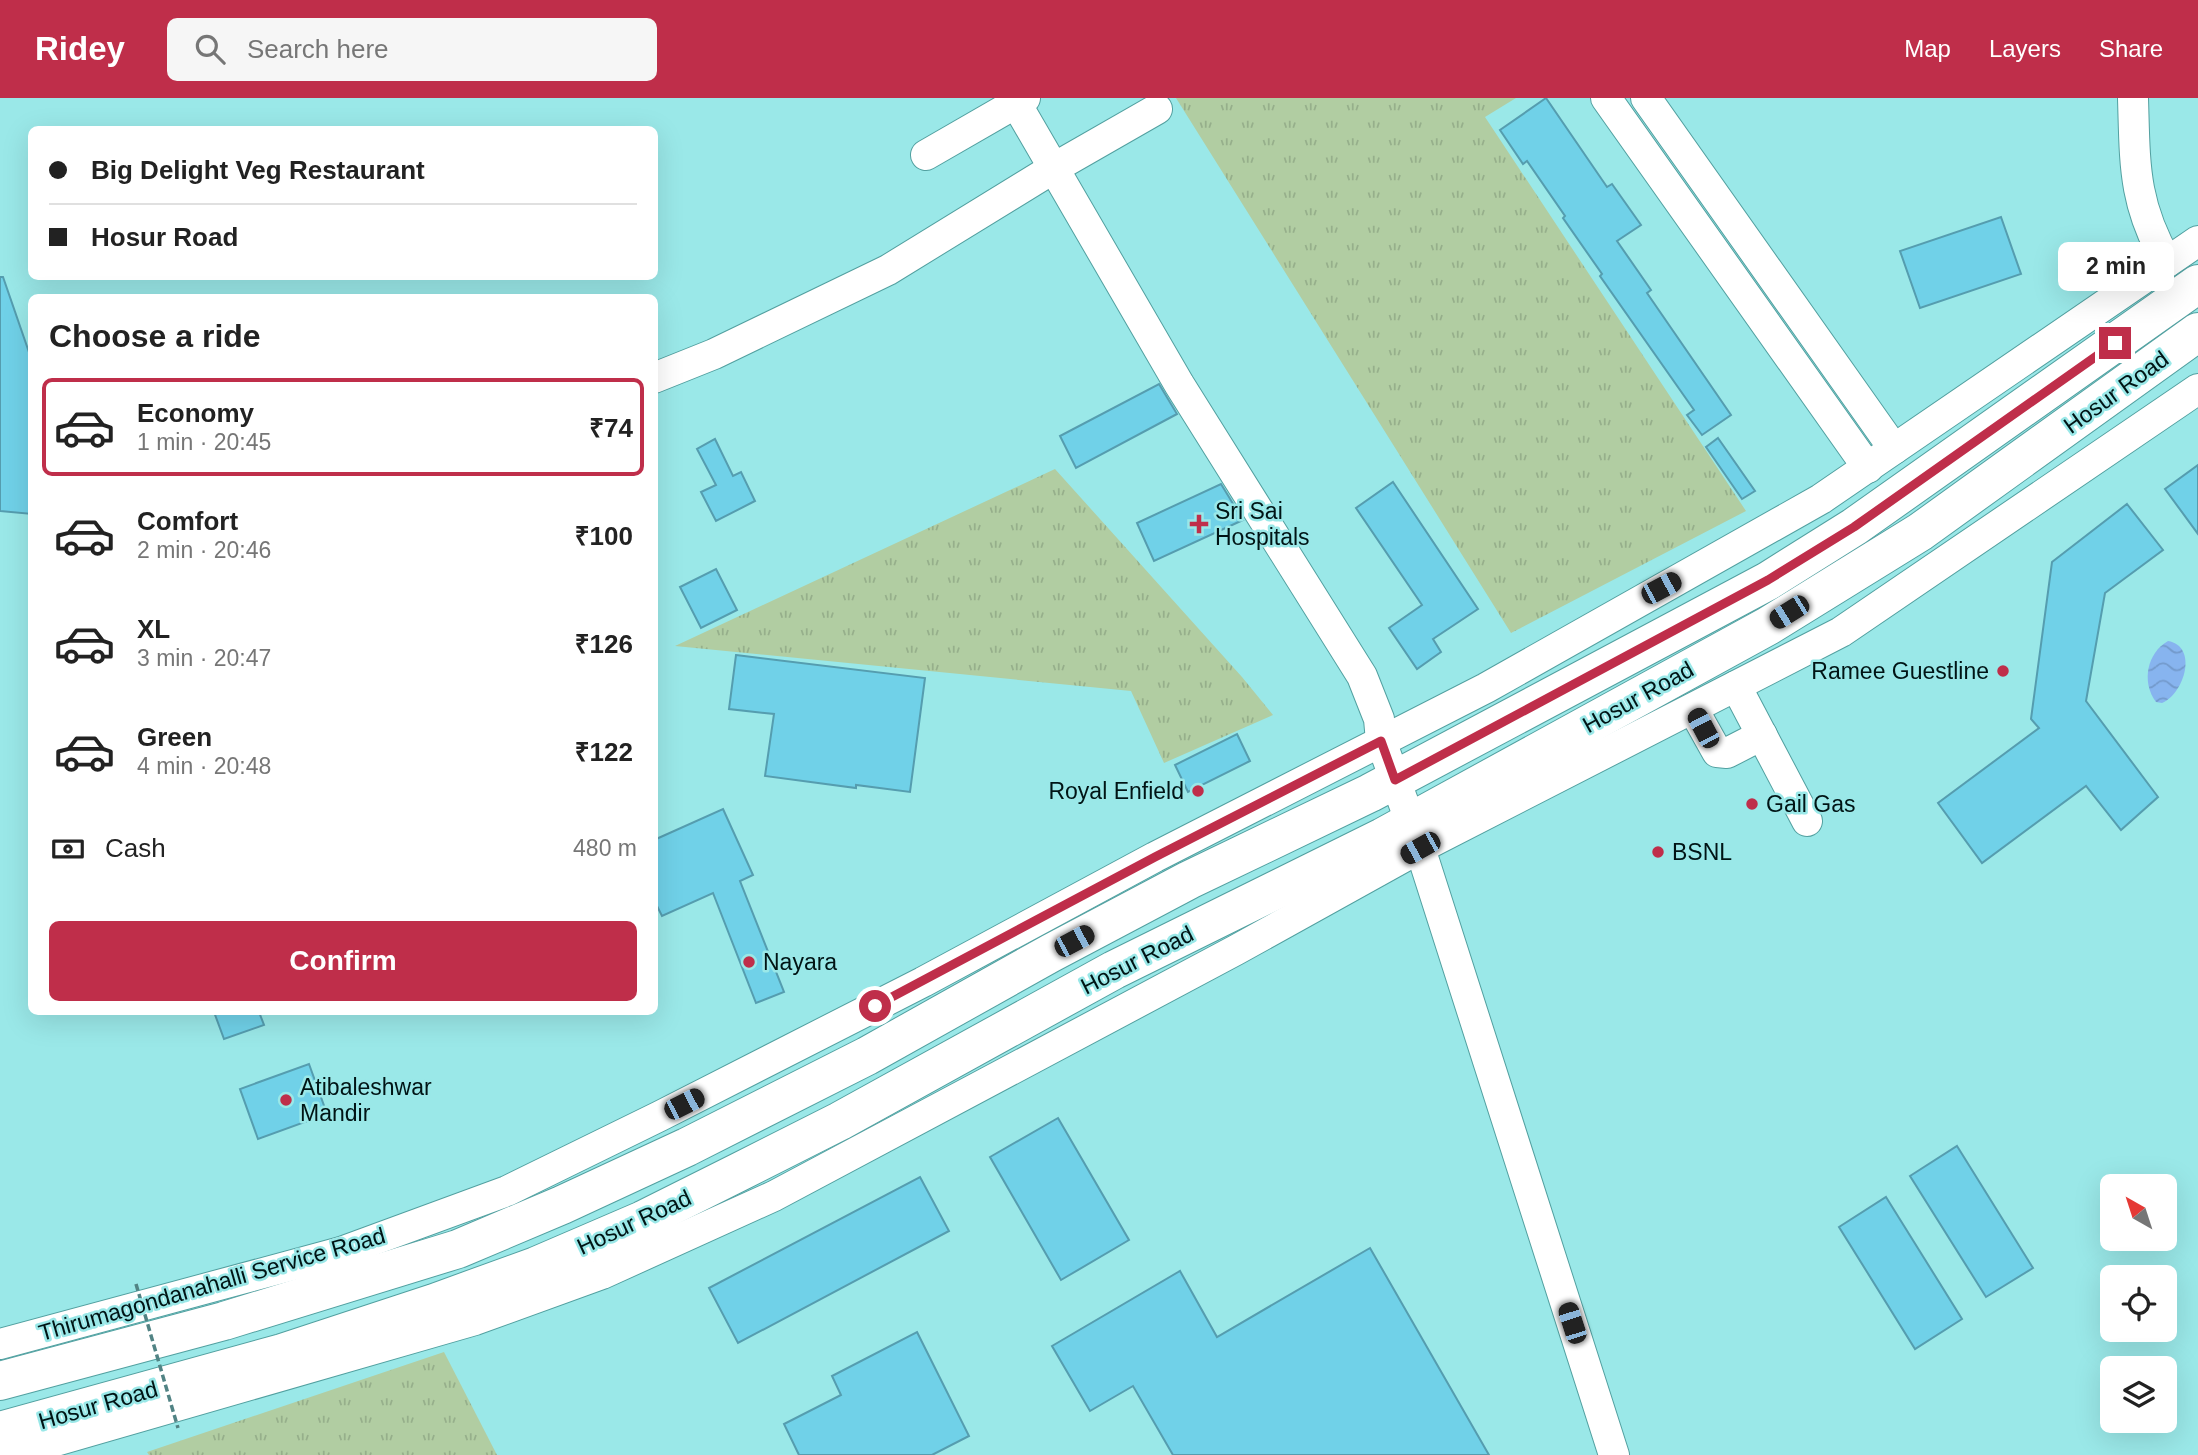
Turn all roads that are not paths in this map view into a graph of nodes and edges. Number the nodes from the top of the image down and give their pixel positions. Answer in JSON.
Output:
{"nodes":[{"id":1,"x":1606,"y":98,"type":"edge"},
{"id":2,"x":1646,"y":98,"type":"edge"},
{"id":3,"x":2133,"y":98,"type":"edge"},
{"id":4,"x":1018,"y":100,"type":"edge"},
{"id":5,"x":1157,"y":109,"type":"dead end"},
{"id":6,"x":926,"y":155,"type":"dead end"},
{"id":7,"x":1054,"y":169,"type":"junction"},
{"id":8,"x":2198,"y":240,"type":"edge"},
{"id":9,"x":2167,"y":262,"type":"junction"},
{"id":10,"x":2198,"y":284,"type":"edge"},
{"id":11,"x":2198,"y":332,"type":"edge"},
{"id":12,"x":658,"y":376,"type":"edge"},
{"id":13,"x":2198,"y":389,"type":"edge"},
{"id":14,"x":1895,"y":449,"type":"junction"},
{"id":15,"x":1868,"y":468,"type":"junction"},
{"id":16,"x":1737,"y":686,"type":"junction"},
{"id":17,"x":1693,"y":709,"type":"junction"},
{"id":18,"x":1762,"y":735,"type":"junction"},
{"id":19,"x":1371,"y":747,"type":"junction"},
{"id":20,"x":1395,"y":780,"type":"junction"},
{"id":21,"x":1807,"y":821,"type":"dead end"},
{"id":22,"x":1416,"y":834,"type":"junction"},
{"id":23,"x":0,"y":1344,"type":"edge"},
{"id":24,"x":0,"y":1381,"type":"edge"},
{"id":25,"x":15,"y":1448,"type":"edge"},
{"id":26,"x":1614,"y":1455,"type":"edge"}],
"edges":[{"from":1,"to":15,"type":"street"},
{"from":2,"to":14,"type":"street"},
{"from":3,"to":9,"type":"street"},
{"from":4,"to":6,"type":"street"},
{"from":4,"to":7,"type":"street"},
{"from":5,"to":7,"type":"street"},
{"from":7,"to":12,"type":"street"},
{"from":7,"to":19,"type":"street"},
{"from":8,"to":9,"type":"street","name":"Thirumagondanahalli Service Road"},
{"from":9,"to":14,"type":"street","name":"Thirumagondanahalli Service Road"},
{"from":10,"to":20,"type":"highway","name":"Hosur Road"},
{"from":11,"to":22,"type":"highway","name":"Hosur Road"},
{"from":13,"to":16,"type":"street"},
{"from":14,"to":15,"type":"street","name":"Thirumagondanahalli Service Road"},
{"from":15,"to":19,"type":"street","name":"Thirumagondanahalli Service Road"},
{"from":16,"to":17,"type":"street"},
{"from":16,"to":18,"type":"street"},
{"from":17,"to":18,"type":"street"},
{"from":17,"to":22,"type":"street"},
{"from":18,"to":21,"type":"street"},
{"from":19,"to":20,"type":"street"},
{"from":19,"to":23,"type":"street","name":"Thirumagondanahalli Service Road"},
{"from":20,"to":22,"type":"street"},
{"from":20,"to":24,"type":"highway","name":"Hosur Road"},
{"from":22,"to":25,"type":"highway","name":"Hosur Road"},
{"from":22,"to":26,"type":"street"}]}
